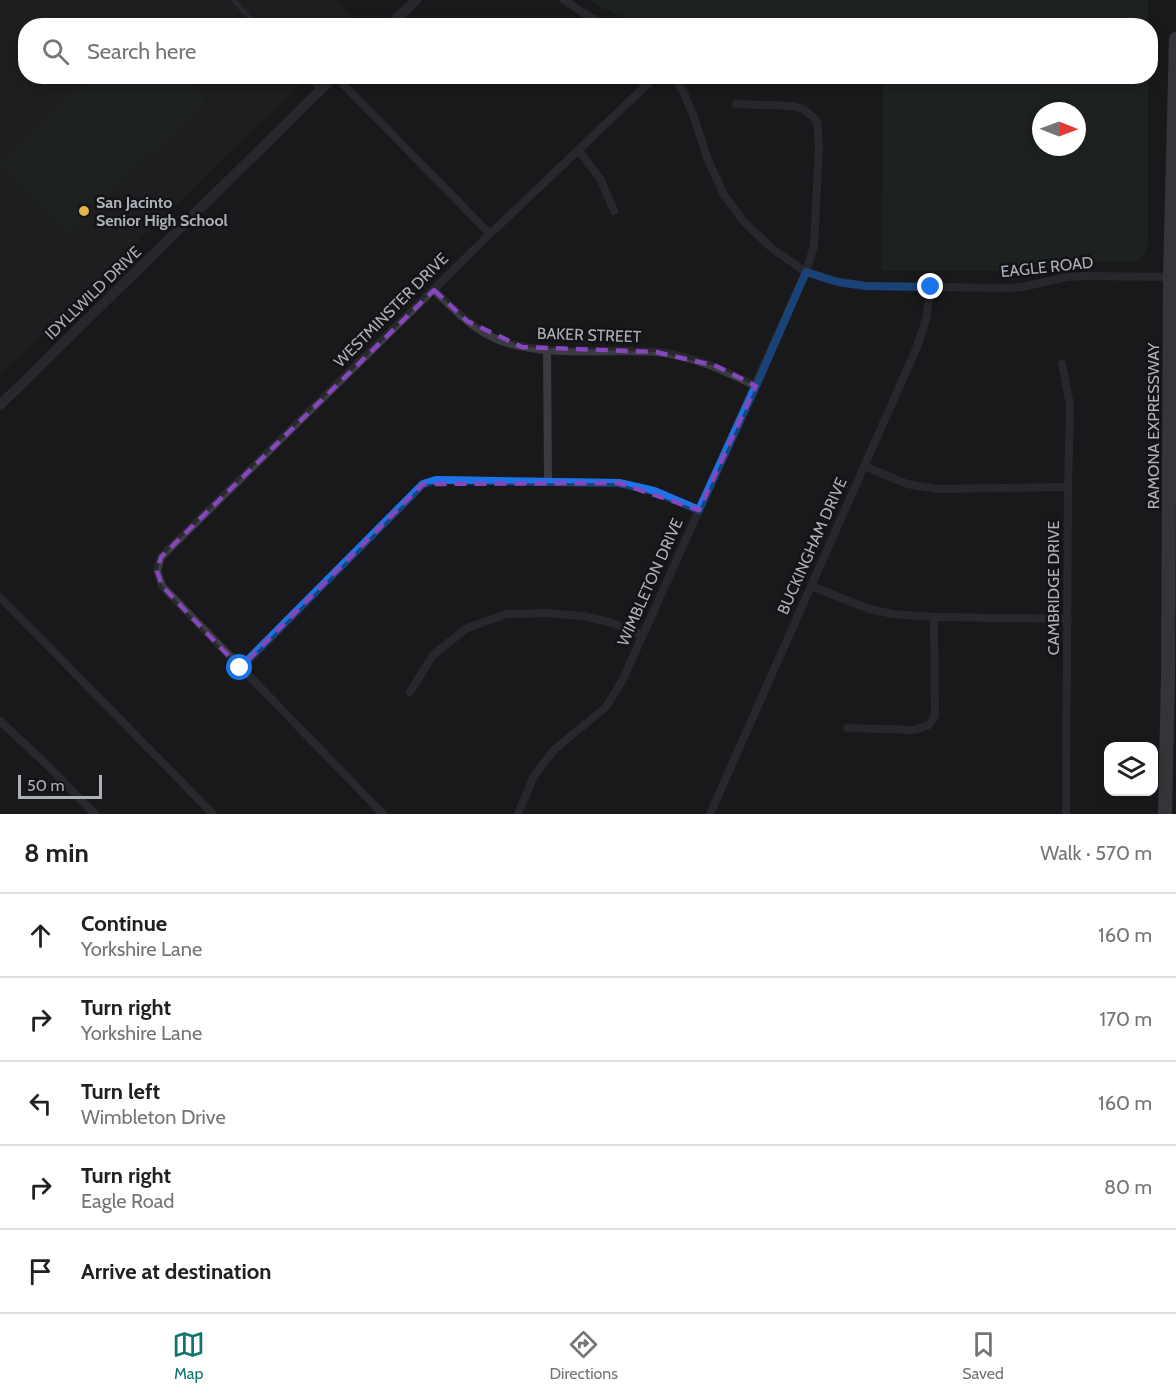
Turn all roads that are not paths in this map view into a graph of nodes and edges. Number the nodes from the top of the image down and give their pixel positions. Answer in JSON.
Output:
{"nodes":[{"id":1,"x":233,"y":0,"type":"edge"},
{"id":2,"x":416,"y":0,"type":"edge"},
{"id":3,"x":564,"y":0,"type":"edge"},
{"id":4,"x":250,"y":18,"type":"edge"},
{"id":5,"x":397,"y":18,"type":"edge"},
{"id":6,"x":592,"y":18,"type":"edge"},
{"id":7,"x":1176,"y":39,"type":"edge"},
{"id":8,"x":315,"y":84,"type":"edge"},
{"id":9,"x":327,"y":84,"type":"edge"},
{"id":10,"x":343,"y":84,"type":"edge"},
{"id":11,"x":648,"y":84,"type":"edge"},
{"id":12,"x":678,"y":84,"type":"edge"},
{"id":13,"x":321,"y":90,"type":"junction"},
{"id":14,"x":735,"y":104,"type":"dead end"},
{"id":15,"x":579,"y":151,"type":"junction"},
{"id":16,"x":614,"y":211,"type":"dead end"},
{"id":17,"x":490,"y":234,"type":"junction"},
{"id":18,"x":806,"y":272,"type":"junction"},
{"id":19,"x":1173,"y":277,"type":"edge"},
{"id":20,"x":931,"y":287,"type":"junction"},
{"id":21,"x":434,"y":290,"type":"junction"},
{"id":22,"x":548,"y":350,"type":"junction"},
{"id":23,"x":1062,"y":364,"type":"dead end"},
{"id":24,"x":756,"y":386,"type":"junction"},
{"id":25,"x":0,"y":405,"type":"edge"},
{"id":26,"x":864,"y":466,"type":"junction"},
{"id":27,"x":548,"y":482,"type":"junction"},
{"id":28,"x":1068,"y":487,"type":"junction"},
{"id":29,"x":699,"y":510,"type":"junction"},
{"id":30,"x":812,"y":586,"type":"junction"},
{"id":31,"x":0,"y":597,"type":"edge"},
{"id":32,"x":934,"y":617,"type":"junction"},
{"id":33,"x":1068,"y":619,"type":"junction"},
{"id":34,"x":642,"y":635,"type":"junction"},
{"id":35,"x":240,"y":668,"type":"junction"},
{"id":36,"x":410,"y":692,"type":"dead end"},
{"id":37,"x":0,"y":721,"type":"edge"},
{"id":38,"x":847,"y":728,"type":"dead end"},
{"id":39,"x":95,"y":814,"type":"edge"},
{"id":40,"x":213,"y":814,"type":"edge"},
{"id":41,"x":383,"y":814,"type":"edge"},
{"id":42,"x":518,"y":814,"type":"edge"},
{"id":43,"x":710,"y":814,"type":"edge"},
{"id":44,"x":1066,"y":814,"type":"edge"},
{"id":45,"x":1165,"y":814,"type":"edge"}],
"edges":[{"from":1,"to":4,"type":"lane"},
{"from":2,"to":5,"type":"street"},
{"from":3,"to":6,"type":"street"},
{"from":7,"to":19,"type":"main road","name":"RAMONA EXPRESSWAY"},
{"from":8,"to":13,"type":"lane"},
{"from":9,"to":13,"type":"street","name":"IDYLLWILD DRIVE"},
{"from":10,"to":17,"type":"street"},
{"from":11,"to":15,"type":"street","name":"WESTMINSTER DRIVE"},
{"from":12,"to":18,"type":"street","name":"EAGLE ROAD"},
{"from":13,"to":25,"type":"street","name":"IDYLLWILD DRIVE"},
{"from":14,"to":18,"type":"street","name":"WIMBLETON DRIVE"},
{"from":15,"to":16,"type":"street"},
{"from":15,"to":17,"type":"street","name":"WESTMINSTER DRIVE"},
{"from":17,"to":21,"type":"street","name":"WESTMINSTER DRIVE"},
{"from":18,"to":20,"type":"street","name":"EAGLE ROAD"},
{"from":18,"to":24,"type":"street","name":"WIMBLETON DRIVE"},
{"from":19,"to":20,"type":"street","name":"EAGLE ROAD"},
{"from":19,"to":45,"type":"main road","name":"RAMONA EXPRESSWAY"},
{"from":20,"to":26,"type":"street","name":"BUCKINGHAM DRIVE"},
{"from":21,"to":22,"type":"street","name":"BAKER STREET"},
{"from":21,"to":35,"type":"street","name":"WESTMINSTER DRIVE"},
{"from":22,"to":24,"type":"street","name":"BAKER STREET"},
{"from":22,"to":27,"type":"street"},
{"from":23,"to":28,"type":"street","name":"CAMBRIDGE DRIVE"},
{"from":24,"to":29,"type":"street","name":"WIMBLETON DRIVE"},
{"from":26,"to":28,"type":"street"},
{"from":26,"to":30,"type":"street","name":"BUCKINGHAM DRIVE"},
{"from":27,"to":29,"type":"street"},
{"from":27,"to":35,"type":"street"},
{"from":28,"to":33,"type":"street","name":"CAMBRIDGE DRIVE"},
{"from":29,"to":34,"type":"street","name":"WIMBLETON DRIVE"},
{"from":30,"to":32,"type":"street"},
{"from":30,"to":43,"type":"street","name":"BUCKINGHAM DRIVE"},
{"from":31,"to":40,"type":"street"},
{"from":32,"to":33,"type":"street"},
{"from":32,"to":38,"type":"street"},
{"from":33,"to":44,"type":"street","name":"CAMBRIDGE DRIVE"},
{"from":34,"to":36,"type":"street"},
{"from":34,"to":42,"type":"street","name":"WIMBLETON DRIVE"},
{"from":35,"to":41,"type":"street"},
{"from":37,"to":39,"type":"street"}]}
